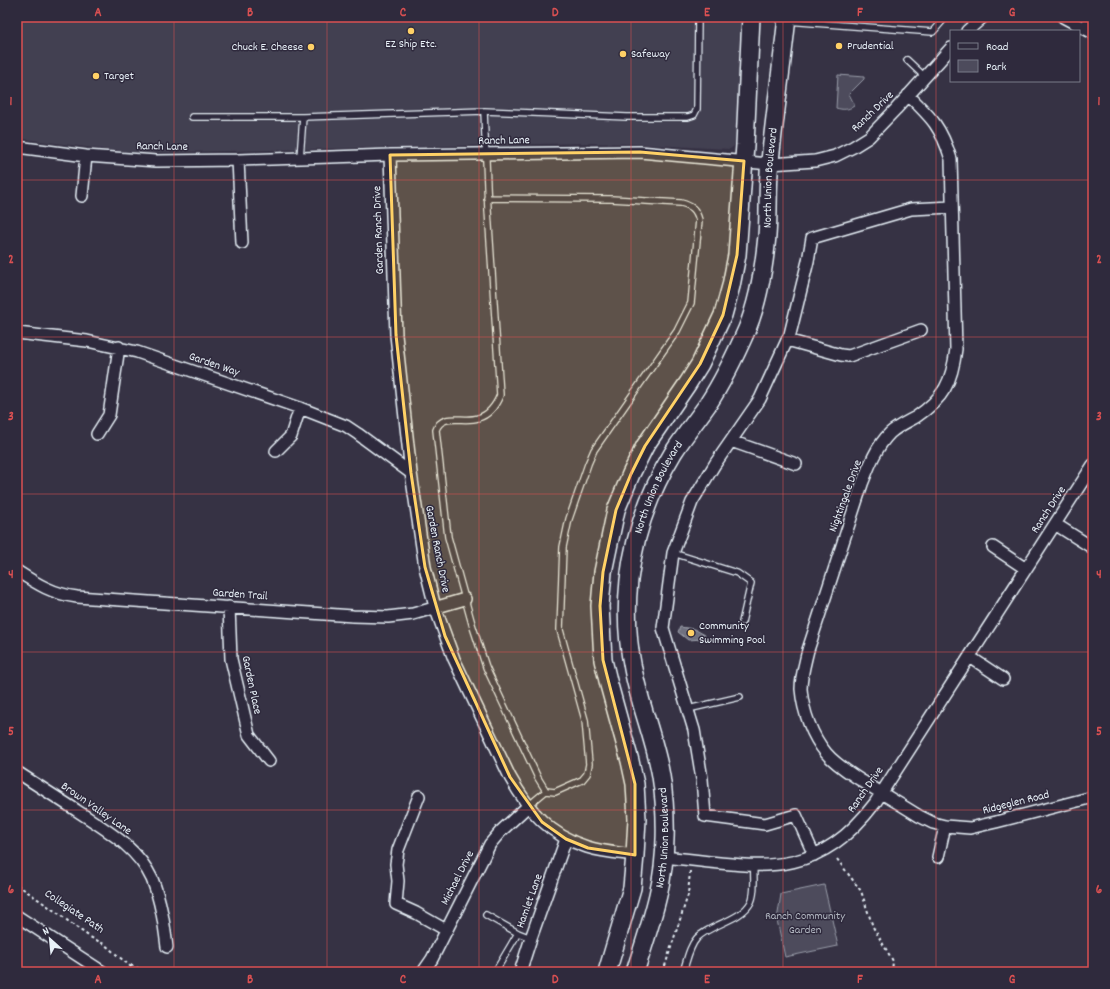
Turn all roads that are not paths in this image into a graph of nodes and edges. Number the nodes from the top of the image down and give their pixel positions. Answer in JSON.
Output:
{"nodes":[{"id":1,"x":698,"y":17,"type":"edge"},
{"id":2,"x":751,"y":17,"type":"edge"},
{"id":3,"x":946,"y":17,"type":"edge"},
{"id":4,"x":983,"y":17,"type":"edge"},
{"id":5,"x":1063,"y":17,"type":"edge"},
{"id":6,"x":1092,"y":17,"type":"edge"},
{"id":7,"x":787,"y":19,"type":"edge"},
{"id":8,"x":968,"y":30,"type":"edge"},
{"id":9,"x":1089,"y":30,"type":"edge"},
{"id":10,"x":950,"y":49,"type":"edge"},
{"id":11,"x":907,"y":60,"type":"dead end"},
{"id":12,"x":925,"y":77,"type":"junction"},
{"id":13,"x":908,"y":96,"type":"junction"},
{"id":14,"x":484,"y":111,"type":"junction"},
{"id":15,"x":192,"y":117,"type":"dead end"},
{"id":16,"x":302,"y":117,"type":"junction"},
{"id":17,"x":17,"y":147,"type":"edge"},
{"id":18,"x":486,"y":154,"type":"junction"},
{"id":19,"x":390,"y":155,"type":"junction"},
{"id":20,"x":86,"y":156,"type":"junction"},
{"id":21,"x":300,"y":158,"type":"junction"},
{"id":22,"x":238,"y":160,"type":"junction"},
{"id":23,"x":744,"y":161,"type":"junction"},
{"id":24,"x":770,"y":164,"type":"junction"},
{"id":25,"x":82,"y":196,"type":"dead end"},
{"id":26,"x":487,"y":198,"type":"junction"},
{"id":27,"x":952,"y":207,"type":"junction"},
{"id":28,"x":242,"y":243,"type":"dead end"},
{"id":29,"x":921,"y":330,"type":"dead end"},
{"id":30,"x":17,"y":333,"type":"edge"},
{"id":31,"x":787,"y":340,"type":"junction"},
{"id":32,"x":119,"y":347,"type":"junction"},
{"id":33,"x":300,"y":408,"type":"junction"},
{"id":34,"x":97,"y":434,"type":"dead end"},
{"id":35,"x":731,"y":441,"type":"junction"},
{"id":36,"x":276,"y":451,"type":"dead end"},
{"id":37,"x":796,"y":464,"type":"dead end"},
{"id":38,"x":1093,"y":465,"type":"edge"},
{"id":39,"x":410,"y":473,"type":"junction"},
{"id":40,"x":1055,"y":524,"type":"junction"},
{"id":41,"x":993,"y":547,"type":"dead end"},
{"id":42,"x":1093,"y":548,"type":"edge"},
{"id":43,"x":674,"y":553,"type":"junction"},
{"id":44,"x":1026,"y":568,"type":"junction"},
{"id":45,"x":17,"y":570,"type":"edge"},
{"id":46,"x":465,"y":599,"type":"junction"},
{"id":47,"x":229,"y":607,"type":"junction"},
{"id":48,"x":435,"y":607,"type":"junction"},
{"id":49,"x":742,"y":622,"type":"dead end"},
{"id":50,"x":970,"y":657,"type":"junction"},
{"id":51,"x":1003,"y":679,"type":"dead end"},
{"id":52,"x":740,"y":697,"type":"dead end"},
{"id":53,"x":688,"y":709,"type":"junction"},
{"id":54,"x":269,"y":761,"type":"dead end"},
{"id":55,"x":17,"y":772,"type":"edge"},
{"id":56,"x":546,"y":791,"type":"junction"},
{"id":57,"x":882,"y":793,"type":"junction"},
{"id":58,"x":418,"y":796,"type":"dead end"},
{"id":59,"x":1093,"y":797,"type":"edge"},
{"id":60,"x":528,"y":806,"type":"junction"},
{"id":61,"x":945,"y":826,"type":"junction"},
{"id":62,"x":566,"y":839,"type":"junction"},
{"id":63,"x":635,"y":855,"type":"junction"},
{"id":64,"x":814,"y":855,"type":"junction"},
{"id":65,"x":663,"y":857,"type":"junction"},
{"id":66,"x":938,"y":857,"type":"dead end"},
{"id":67,"x":754,"y":866,"type":"junction"},
{"id":68,"x":486,"y":915,"type":"dead end"},
{"id":69,"x":17,"y":916,"type":"edge"},
{"id":70,"x":446,"y":930,"type":"junction"},
{"id":71,"x":518,"y":933,"type":"junction"},
{"id":72,"x":531,"y":938,"type":"junction"},
{"id":73,"x":167,"y":947,"type":"dead end"},
{"id":74,"x":103,"y":972,"type":"edge"},
{"id":75,"x":424,"y":972,"type":"edge"},
{"id":76,"x":495,"y":972,"type":"edge"},
{"id":77,"x":520,"y":972,"type":"edge"},
{"id":78,"x":607,"y":972,"type":"edge"},
{"id":79,"x":635,"y":972,"type":"edge"},
{"id":80,"x":683,"y":972,"type":"edge"}],
"edges":[{"from":1,"to":14,"type":"lane"},
{"from":2,"to":23,"type":"main road","name":"North Union Boulevard"},
{"from":3,"to":7,"type":"lane"},
{"from":4,"to":8,"type":"street"},
{"from":5,"to":9,"type":"street"},
{"from":6,"to":9,"type":"street"},
{"from":7,"to":24,"type":"main road","name":"North Union Boulevard"},
{"from":10,"to":12,"type":"street","name":"Ranch Drive"},
{"from":11,"to":12,"type":"lane"},
{"from":12,"to":13,"type":"street","name":"Ranch Drive"},
{"from":13,"to":24,"type":"street","name":"Ranch Drive"},
{"from":13,"to":27,"type":"street","name":"Nightingale Drive"},
{"from":14,"to":16,"type":"lane"},
{"from":14,"to":18,"type":"lane"},
{"from":15,"to":16,"type":"lane"},
{"from":16,"to":21,"type":"lane"},
{"from":17,"to":20,"type":"street","name":"Ranch Lane"},
{"from":18,"to":19,"type":"street","name":"Ranch Lane"},
{"from":18,"to":23,"type":"street","name":"Ranch Lane"},
{"from":18,"to":26,"type":"lane"},
{"from":19,"to":21,"type":"street","name":"Ranch Lane"},
{"from":19,"to":39,"type":"street","name":"Garden Ranch Drive"},
{"from":20,"to":22,"type":"street","name":"Ranch Lane"},
{"from":20,"to":25,"type":"street"},
{"from":21,"to":22,"type":"street","name":"Ranch Lane"},
{"from":22,"to":28,"type":"street"},
{"from":23,"to":24,"type":"street","name":"Ranch Lane"},
{"from":23,"to":63,"type":"main road","name":"North Union Boulevard"},
{"from":24,"to":65,"type":"main road","name":"North Union Boulevard"},
{"from":26,"to":46,"type":"lane"},
{"from":26,"to":56,"type":"lane"},
{"from":27,"to":31,"type":"street"},
{"from":27,"to":57,"type":"street","name":"Nightingale Drive"},
{"from":29,"to":31,"type":"street"},
{"from":30,"to":32,"type":"street","name":"Garden Way"},
{"from":31,"to":35,"type":"street"},
{"from":32,"to":33,"type":"street","name":"Garden Way"},
{"from":32,"to":34,"type":"street"},
{"from":33,"to":36,"type":"street"},
{"from":33,"to":39,"type":"street","name":"Garden Way"},
{"from":35,"to":37,"type":"street"},
{"from":35,"to":43,"type":"street"},
{"from":38,"to":40,"type":"street","name":"Ranch Drive"},
{"from":39,"to":48,"type":"street","name":"Garden Ranch Drive"},
{"from":40,"to":42,"type":"street"},
{"from":40,"to":44,"type":"street","name":"Ranch Drive"},
{"from":41,"to":44,"type":"street"},
{"from":43,"to":49,"type":"lane"},
{"from":43,"to":53,"type":"street"},
{"from":44,"to":50,"type":"street","name":"Ranch Drive"},
{"from":45,"to":47,"type":"street","name":"Garden Trail"},
{"from":46,"to":48,"type":"street","name":"Garden Trail"},
{"from":46,"to":56,"type":"lane"},
{"from":47,"to":48,"type":"street","name":"Garden Trail"},
{"from":47,"to":54,"type":"street","name":"Garden Place"},
{"from":48,"to":60,"type":"street","name":"Garden Ranch Drive"},
{"from":50,"to":51,"type":"street"},
{"from":50,"to":57,"type":"street","name":"Ranch Drive"},
{"from":52,"to":53,"type":"lane"},
{"from":53,"to":64,"type":"street"},
{"from":55,"to":73,"type":"street","name":"Brown Valley Lane"},
{"from":56,"to":60,"type":"lane"},
{"from":57,"to":61,"type":"street","name":"Ridgeglen Road"},
{"from":57,"to":64,"type":"street","name":"Ranch Drive"},
{"from":58,"to":70,"type":"street"},
{"from":59,"to":61,"type":"street","name":"Ridgeglen Road"},
{"from":60,"to":62,"type":"street","name":"Garden Ranch Drive"},
{"from":60,"to":70,"type":"street","name":"Michael Drive"},
{"from":61,"to":66,"type":"street"},
{"from":62,"to":63,"type":"street","name":"Garden Ranch Drive"},
{"from":62,"to":72,"type":"street","name":"Hamlet Lane"},
{"from":63,"to":78,"type":"main road","name":"North Union Boulevard"},
{"from":64,"to":67,"type":"street","name":"Ranch Drive"},
{"from":65,"to":67,"type":"street","name":"Ranch Drive"},
{"from":65,"to":79,"type":"main road","name":"North Union Boulevard"},
{"from":67,"to":80,"type":"lane"},
{"from":68,"to":71,"type":"lane"},
{"from":69,"to":74,"type":"street"},
{"from":70,"to":75,"type":"street","name":"Michael Drive"},
{"from":71,"to":72,"type":"lane"},
{"from":71,"to":76,"type":"lane"},
{"from":72,"to":77,"type":"street","name":"Hamlet Lane"}]}
